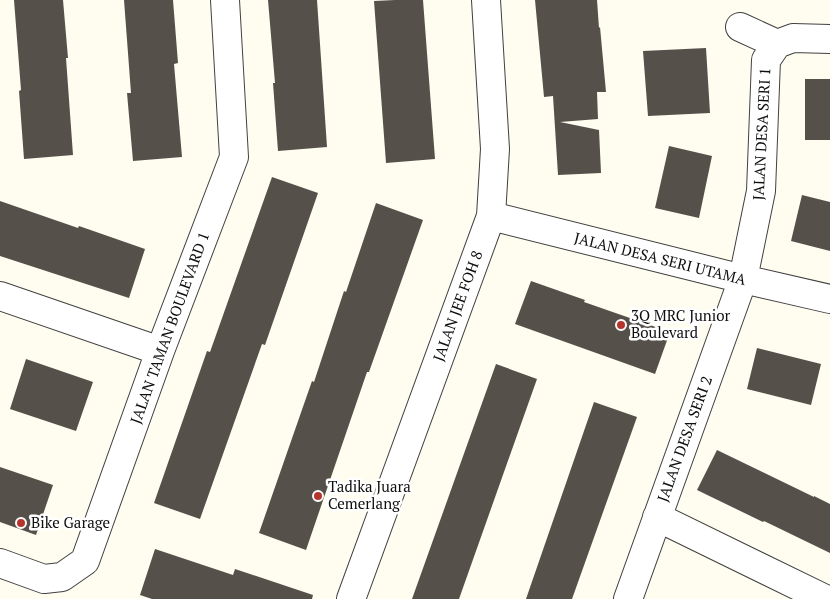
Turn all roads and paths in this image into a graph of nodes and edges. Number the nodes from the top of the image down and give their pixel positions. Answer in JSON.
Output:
{"nodes":[{"id":1,"x":225,"y":0,"type":"edge"},
{"id":2,"x":486,"y":0,"type":"edge"},
{"id":3,"x":740,"y":27,"type":"dead end"},
{"id":4,"x":830,"y":39,"type":"edge"},
{"id":5,"x":777,"y":44,"type":"junction"},
{"id":6,"x":490,"y":216,"type":"junction"},
{"id":7,"x":743,"y":279,"type":"junction"},
{"id":8,"x":0,"y":296,"type":"edge"},
{"id":9,"x":830,"y":299,"type":"edge"},
{"id":10,"x":160,"y":351,"type":"junction"},
{"id":11,"x":657,"y":517,"type":"junction"},
{"id":12,"x":0,"y":563,"type":"edge"},
{"id":13,"x":351,"y":599,"type":"edge"},
{"id":14,"x":628,"y":599,"type":"edge"},
{"id":15,"x":825,"y":599,"type":"edge"}],
"edges":[{"from":1,"to":10,"type":"street","name":"JALAN TAMAN BOULEVARD 1"},
{"from":2,"to":6,"type":"street","name":"JALAN JEE FOH 8"},
{"from":3,"to":5,"type":"street"},
{"from":4,"to":5,"type":"street"},
{"from":5,"to":7,"type":"street","name":"JALAN DESA SERI 1"},
{"from":6,"to":7,"type":"street","name":"JALAN DESA SERI UTAMA"},
{"from":6,"to":13,"type":"street","name":"JALAN JEE FOH 8"},
{"from":7,"to":9,"type":"street","name":"JALAN DESA SERI UTAMA"},
{"from":7,"to":11,"type":"street","name":"JALAN DESA SERI 2"},
{"from":8,"to":10,"type":"street"},
{"from":10,"to":12,"type":"street","name":"JALAN TAMAN BOULEVARD 1"},
{"from":11,"to":14,"type":"street","name":"JALAN DESA SERI 2"},
{"from":11,"to":15,"type":"street"}]}
